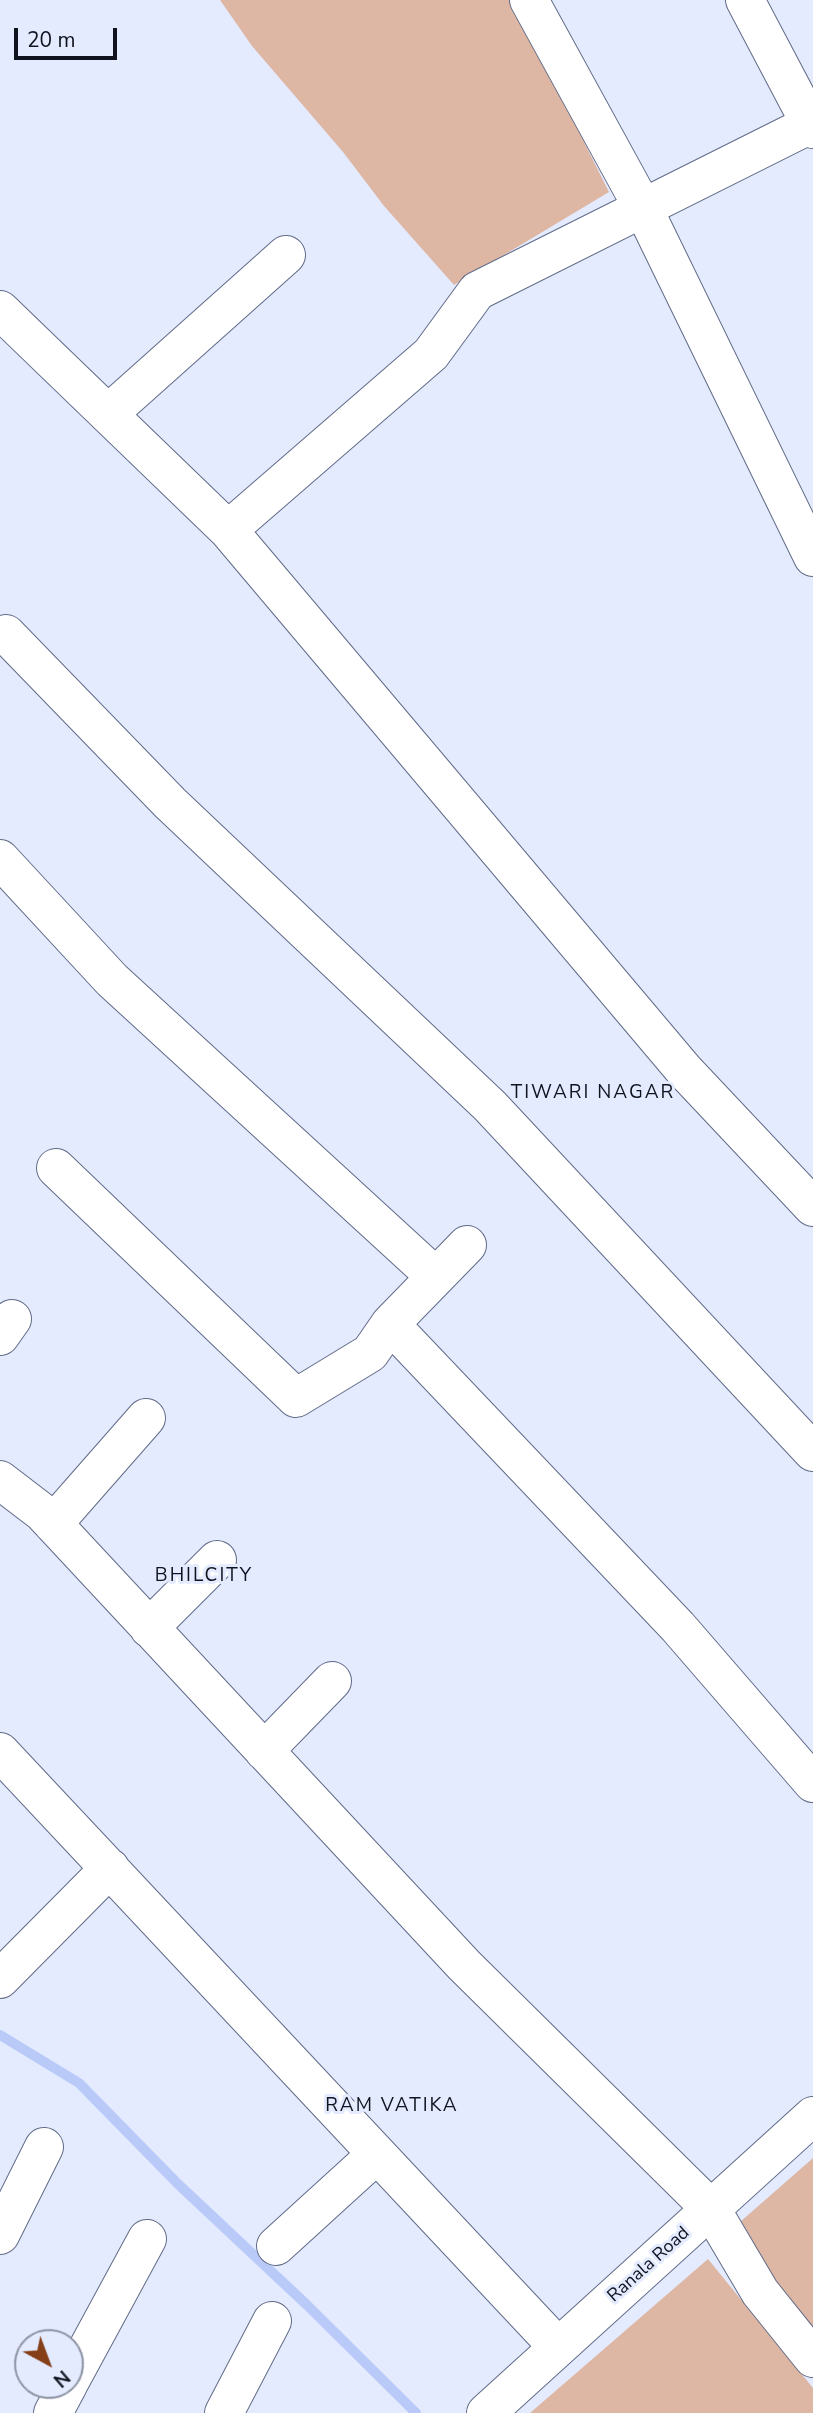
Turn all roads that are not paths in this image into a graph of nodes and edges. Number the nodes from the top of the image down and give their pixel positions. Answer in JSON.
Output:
{"nodes":[{"id":1,"x":529,"y":0,"type":"edge"},
{"id":2,"x":745,"y":0,"type":"edge"},
{"id":3,"x":812,"y":125,"type":"edge"},
{"id":4,"x":643,"y":208,"type":"junction"},
{"id":5,"x":285,"y":255,"type":"dead end"},
{"id":6,"x":0,"y":310,"type":"edge"},
{"id":7,"x":108,"y":414,"type":"junction"},
{"id":8,"x":228,"y":530,"type":"junction"},
{"id":9,"x":813,"y":557,"type":"edge"},
{"id":10,"x":6,"y":634,"type":"dead end"},
{"id":11,"x":0,"y":859,"type":"edge"},
{"id":12,"x":56,"y":1168,"type":"dead end"},
{"id":13,"x":813,"y":1207,"type":"edge"},
{"id":14,"x":467,"y":1245,"type":"dead end"},
{"id":15,"x":436,"y":1277,"type":"junction"},
{"id":16,"x":390,"y":1324,"type":"junction"},
{"id":17,"x":146,"y":1418,"type":"dead end"},
{"id":18,"x":813,"y":1452,"type":"edge"},
{"id":19,"x":0,"y":1480,"type":"edge"},
{"id":20,"x":53,"y":1524,"type":"junction"},
{"id":21,"x":216,"y":1560,"type":"dead end"},
{"id":22,"x":149,"y":1628,"type":"junction"},
{"id":23,"x":332,"y":1681,"type":"dead end"},
{"id":24,"x":264,"y":1751,"type":"junction"},
{"id":25,"x":0,"y":1752,"type":"edge"},
{"id":26,"x":813,"y":1783,"type":"edge"},
{"id":27,"x":110,"y":1868,"type":"junction"},
{"id":28,"x":0,"y":1979,"type":"edge"},
{"id":29,"x":813,"y":2116,"type":"edge"},
{"id":30,"x":44,"y":2147,"type":"dead end"},
{"id":31,"x":377,"y":2154,"type":"junction"},
{"id":32,"x":711,"y":2209,"type":"junction"},
{"id":33,"x":0,"y":2235,"type":"edge"},
{"id":34,"x":147,"y":2239,"type":"dead end"},
{"id":35,"x":276,"y":2246,"type":"dead end"},
{"id":36,"x":272,"y":2321,"type":"dead end"},
{"id":37,"x":558,"y":2347,"type":"junction"},
{"id":38,"x":84,"y":2355,"type":"edge"},
{"id":39,"x":813,"y":2358,"type":"edge"},
{"id":40,"x":224,"y":2413,"type":"edge"},
{"id":41,"x":486,"y":2413,"type":"edge"}],
"edges":[{"from":1,"to":4,"type":"street"},
{"from":2,"to":3,"type":"street"},
{"from":3,"to":4,"type":"street"},
{"from":4,"to":8,"type":"street"},
{"from":4,"to":9,"type":"street"},
{"from":5,"to":7,"type":"street"},
{"from":6,"to":7,"type":"street"},
{"from":7,"to":8,"type":"street"},
{"from":8,"to":13,"type":"street"},
{"from":10,"to":18,"type":"street"},
{"from":11,"to":15,"type":"street"},
{"from":12,"to":16,"type":"street"},
{"from":14,"to":15,"type":"street"},
{"from":15,"to":16,"type":"street"},
{"from":16,"to":26,"type":"street"},
{"from":17,"to":20,"type":"street"},
{"from":19,"to":20,"type":"street"},
{"from":20,"to":22,"type":"street"},
{"from":21,"to":22,"type":"street"},
{"from":22,"to":24,"type":"street"},
{"from":23,"to":24,"type":"street"},
{"from":24,"to":32,"type":"street"},
{"from":25,"to":27,"type":"street"},
{"from":27,"to":28,"type":"street"},
{"from":27,"to":31,"type":"street"},
{"from":29,"to":32,"type":"street","name":"Ranala Road"},
{"from":30,"to":33,"type":"street"},
{"from":31,"to":35,"type":"street"},
{"from":31,"to":37,"type":"street"},
{"from":32,"to":37,"type":"street","name":"Ranala Road"},
{"from":32,"to":39,"type":"street"},
{"from":34,"to":38,"type":"street"},
{"from":36,"to":40,"type":"street"},
{"from":37,"to":41,"type":"street","name":"Ranala Road"}]}
